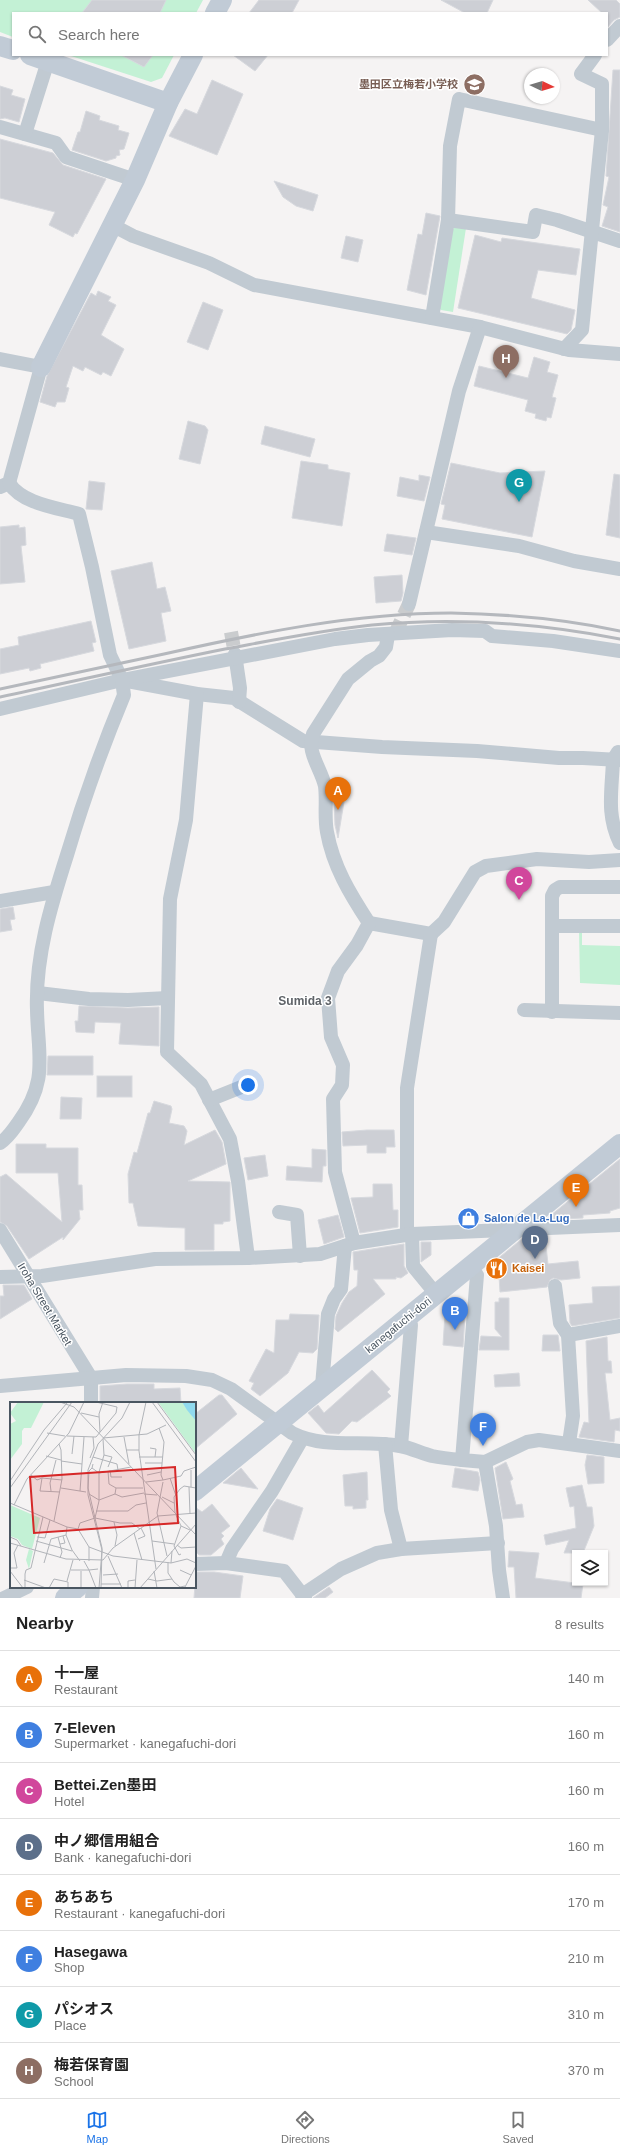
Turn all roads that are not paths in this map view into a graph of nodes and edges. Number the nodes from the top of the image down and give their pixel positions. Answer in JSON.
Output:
{"nodes":[{"id":1,"x":222,"y":0,"type":"edge"},
{"id":2,"x":216,"y":12,"type":"edge"},
{"id":3,"x":620,"y":26,"type":"edge"},
{"id":4,"x":608,"y":39,"type":"edge"},
{"id":5,"x":0,"y":46,"type":"edge"},
{"id":6,"x":12,"y":50,"type":"edge"},
{"id":7,"x":192,"y":56,"type":"edge"},
{"id":8,"x":594,"y":56,"type":"edge"},
{"id":9,"x":39,"y":58,"type":"edge"},
{"id":10,"x":168,"y":104,"type":"junction"},
{"id":11,"x":0,"y":127,"type":"edge"},
{"id":12,"x":602,"y":130,"type":"junction"},
{"id":13,"x":25,"y":134,"type":"junction"},
{"id":14,"x":135,"y":180,"type":"junction"},
{"id":15,"x":448,"y":220,"type":"junction"},
{"id":16,"x":112,"y":225,"type":"junction"},
{"id":17,"x":593,"y":233,"type":"junction"},
{"id":18,"x":620,"y":242,"type":"edge"},
{"id":19,"x":432,"y":318,"type":"junction"},
{"id":20,"x":480,"y":327,"type":"junction"},
{"id":21,"x":564,"y":349,"type":"junction"},
{"id":22,"x":620,"y":354,"type":"edge"},
{"id":23,"x":0,"y":359,"type":"edge"},
{"id":24,"x":41,"y":367,"type":"junction"},
{"id":25,"x":5,"y":485,"type":"edge"},
{"id":26,"x":426,"y":532,"type":"junction"},
{"id":27,"x":620,"y":569,"type":"edge"},
{"id":28,"x":409,"y":604,"type":"tunnel mouth"},
{"id":29,"x":388,"y":635,"type":"junction"},
{"id":30,"x":620,"y":650,"type":"edge"},
{"id":31,"x":235,"y":656,"type":"junction"},
{"id":32,"x":122,"y":680,"type":"junction"},
{"id":33,"x":197,"y":694,"type":"junction"},
{"id":34,"x":240,"y":702,"type":"junction"},
{"id":35,"x":0,"y":710,"type":"edge"},
{"id":36,"x":310,"y":742,"type":"junction"},
{"id":37,"x":618,"y":757,"type":"edge"},
{"id":38,"x":620,"y":844,"type":"edge"},
{"id":39,"x":620,"y":860,"type":"edge"},
{"id":40,"x":620,"y":888,"type":"edge"},
{"id":41,"x":54,"y":892,"type":"junction"},
{"id":42,"x":0,"y":900,"type":"edge"},
{"id":43,"x":369,"y":923,"type":"junction"},
{"id":44,"x":552,"y":926,"type":"junction"},
{"id":45,"x":620,"y":926,"type":"edge"},
{"id":46,"x":431,"y":934,"type":"junction"},
{"id":47,"x":38,"y":993,"type":"junction"},
{"id":48,"x":168,"y":998,"type":"junction"},
{"id":49,"x":524,"y":1010,"type":"dead end"},
{"id":50,"x":552,"y":1012,"type":"junction"},
{"id":51,"x":620,"y":1013,"type":"edge"},
{"id":52,"x":244,"y":1086,"type":"dead end"},
{"id":53,"x":209,"y":1100,"type":"junction"},
{"id":54,"x":0,"y":1143,"type":"edge"},
{"id":55,"x":620,"y":1144,"type":"edge"},
{"id":56,"x":279,"y":1212,"type":"dead end"},
{"id":57,"x":620,"y":1225,"type":"edge"},
{"id":58,"x":0,"y":1230,"type":"edge"},
{"id":59,"x":513,"y":1231,"type":"junction"},
{"id":60,"x":410,"y":1235,"type":"junction"},
{"id":61,"x":350,"y":1244,"type":"junction"},
{"id":62,"x":300,"y":1256,"type":"junction"},
{"id":63,"x":248,"y":1258,"type":"junction"},
{"id":64,"x":470,"y":1267,"type":"junction"},
{"id":65,"x":0,"y":1277,"type":"edge"},
{"id":66,"x":28,"y":1277,"type":"junction"},
{"id":67,"x":555,"y":1286,"type":"dead end"},
{"id":68,"x":436,"y":1294,"type":"junction"},
{"id":69,"x":406,"y":1319,"type":"junction"},
{"id":70,"x":620,"y":1326,"type":"edge"},
{"id":71,"x":568,"y":1335,"type":"junction"},
{"id":72,"x":91,"y":1378,"type":"junction"},
{"id":73,"x":0,"y":1386,"type":"edge"},
{"id":74,"x":322,"y":1386,"type":"junction"},
{"id":75,"x":91,"y":1402,"type":"edge"},
{"id":76,"x":277,"y":1423,"type":"junction"},
{"id":77,"x":302,"y":1438,"type":"junction"},
{"id":78,"x":569,"y":1443,"type":"junction"},
{"id":79,"x":385,"y":1444,"type":"junction"},
{"id":80,"x":400,"y":1446,"type":"junction"},
{"id":81,"x":620,"y":1451,"type":"edge"},
{"id":82,"x":462,"y":1460,"type":"junction"},
{"id":83,"x":485,"y":1462,"type":"junction"},
{"id":84,"x":196,"y":1490,"type":"edge"},
{"id":85,"x":498,"y":1543,"type":"junction"},
{"id":86,"x":401,"y":1549,"type":"junction"},
{"id":87,"x":226,"y":1563,"type":"junction"},
{"id":88,"x":196,"y":1564,"type":"edge"},
{"id":89,"x":25,"y":1588,"type":"edge"},
{"id":90,"x":77,"y":1588,"type":"edge"},
{"id":91,"x":93,"y":1588,"type":"edge"},
{"id":92,"x":303,"y":1596,"type":"edge"},
{"id":93,"x":4,"y":1598,"type":"edge"},
{"id":94,"x":65,"y":1598,"type":"edge"},
{"id":95,"x":92,"y":1598,"type":"edge"},
{"id":96,"x":504,"y":1598,"type":"edge"}],
"edges":[{"from":1,"to":2,"type":"main road"},
{"from":3,"to":4,"type":"street"},
{"from":5,"to":6,"type":"main road"},
{"from":7,"to":10,"type":"main road"},
{"from":8,"to":12,"type":"street"},
{"from":9,"to":10,"type":"main road"},
{"from":9,"to":13,"type":"street"},
{"from":10,"to":14,"type":"main road"},
{"from":11,"to":13,"type":"street"},
{"from":12,"to":15,"type":"street"},
{"from":12,"to":17,"type":"street"},
{"from":13,"to":14,"type":"street"},
{"from":14,"to":16,"type":"main road"},
{"from":15,"to":17,"type":"street"},
{"from":15,"to":19,"type":"street"},
{"from":16,"to":19,"type":"street"},
{"from":16,"to":24,"type":"main road"},
{"from":17,"to":18,"type":"street"},
{"from":17,"to":21,"type":"street"},
{"from":19,"to":20,"type":"street"},
{"from":20,"to":21,"type":"street"},
{"from":20,"to":26,"type":"street"},
{"from":21,"to":22,"type":"street"},
{"from":23,"to":24,"type":"street"},
{"from":24,"to":25,"type":"street"},
{"from":25,"to":32,"type":"street"},
{"from":26,"to":27,"type":"street"},
{"from":26,"to":28,"type":"street"},
{"from":29,"to":30,"type":"street"},
{"from":29,"to":31,"type":"street"},
{"from":29,"to":36,"type":"street"},
{"from":31,"to":32,"type":"street"},
{"from":31,"to":34,"type":"street"},
{"from":32,"to":33,"type":"street"},
{"from":32,"to":35,"type":"street"},
{"from":32,"to":41,"type":"street"},
{"from":33,"to":34,"type":"street"},
{"from":33,"to":48,"type":"street"},
{"from":34,"to":36,"type":"street"},
{"from":36,"to":37,"type":"street"},
{"from":36,"to":43,"type":"street"},
{"from":37,"to":38,"type":"street"},
{"from":39,"to":46,"type":"street"},
{"from":40,"to":44,"type":"street"},
{"from":41,"to":42,"type":"street"},
{"from":41,"to":47,"type":"street"},
{"from":43,"to":46,"type":"street"},
{"from":43,"to":61,"type":"street"},
{"from":44,"to":45,"type":"street"},
{"from":44,"to":50,"type":"street"},
{"from":46,"to":60,"type":"street"},
{"from":47,"to":48,"type":"street"},
{"from":47,"to":54,"type":"street"},
{"from":48,"to":53,"type":"street"},
{"from":49,"to":50,"type":"street"},
{"from":50,"to":51,"type":"street"},
{"from":52,"to":53,"type":"street"},
{"from":53,"to":63,"type":"street"},
{"from":55,"to":59,"type":"main road","name":"kanegafuchi-dori"},
{"from":56,"to":62,"type":"street"},
{"from":57,"to":59,"type":"street"},
{"from":58,"to":66,"type":"street","name":"Iroha Street Market"},
{"from":59,"to":60,"type":"street"},
{"from":59,"to":64,"type":"main road","name":"kanegafuchi-dori"},
{"from":60,"to":61,"type":"street"},
{"from":60,"to":68,"type":"street"},
{"from":61,"to":62,"type":"street"},
{"from":61,"to":74,"type":"street"},
{"from":62,"to":63,"type":"street"},
{"from":63,"to":66,"type":"street"},
{"from":64,"to":68,"type":"main road","name":"kanegafuchi-dori"},
{"from":64,"to":82,"type":"street"},
{"from":65,"to":66,"type":"street"},
{"from":66,"to":72,"type":"street","name":"Iroha Street Market"},
{"from":67,"to":71,"type":"street"},
{"from":68,"to":69,"type":"main road","name":"kanegafuchi-dori"},
{"from":69,"to":74,"type":"main road","name":"kanegafuchi-dori"},
{"from":69,"to":80,"type":"street"},
{"from":70,"to":71,"type":"street"},
{"from":71,"to":78,"type":"street"},
{"from":72,"to":73,"type":"street"},
{"from":72,"to":75,"type":"street"},
{"from":72,"to":76,"type":"street"},
{"from":74,"to":76,"type":"main road","name":"kanegafuchi-dori"},
{"from":76,"to":77,"type":"street"},
{"from":76,"to":84,"type":"main road","name":"kanegafuchi-dori"},
{"from":77,"to":79,"type":"street"},
{"from":77,"to":87,"type":"street"},
{"from":78,"to":81,"type":"street"},
{"from":78,"to":83,"type":"street"},
{"from":79,"to":80,"type":"street"},
{"from":79,"to":86,"type":"street"},
{"from":80,"to":82,"type":"street"},
{"from":82,"to":83,"type":"street"},
{"from":83,"to":85,"type":"street"},
{"from":85,"to":86,"type":"street"},
{"from":85,"to":96,"type":"street"},
{"from":86,"to":92,"type":"street"},
{"from":87,"to":88,"type":"street"},
{"from":87,"to":92,"type":"street"},
{"from":89,"to":93,"type":"street"},
{"from":90,"to":94,"type":"main road"},
{"from":91,"to":95,"type":"street"}]}
